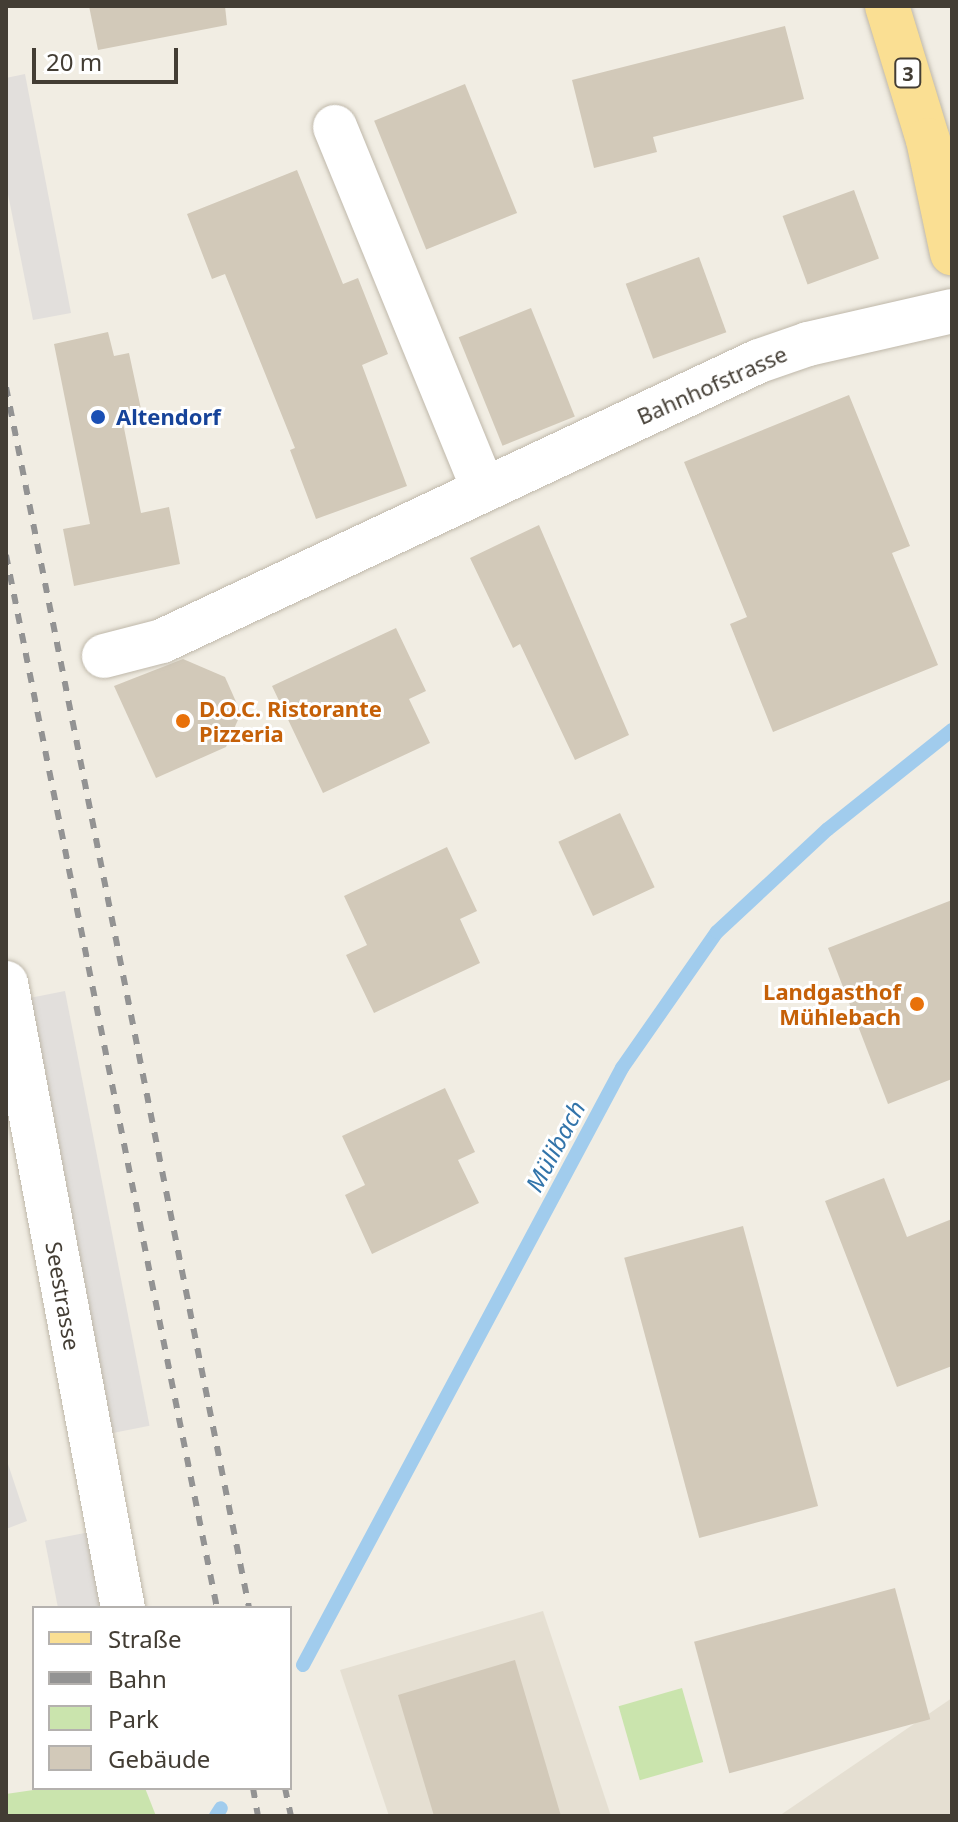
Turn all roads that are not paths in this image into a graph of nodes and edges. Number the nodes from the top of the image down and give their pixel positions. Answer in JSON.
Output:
{"nodes":[{"id":1,"x":887,"y":6,"type":"edge"},
{"id":2,"x":335,"y":127,"type":"dead end"},
{"id":3,"x":940,"y":138,"type":"edge"},
{"id":4,"x":952,"y":253,"type":"edge"},
{"id":5,"x":952,"y":311,"type":"edge"},
{"id":6,"x":484,"y":490,"type":"junction"},
{"id":7,"x":104,"y":656,"type":"dead end"},
{"id":8,"x":6,"y":983,"type":"edge"},
{"id":9,"x":123,"y":1606,"type":"edge"}],
"edges":[{"from":1,"to":3,"type":"main road","number":"3"},
{"from":2,"to":6,"type":"street"},
{"from":3,"to":4,"type":"main road","number":"3"},
{"from":5,"to":6,"type":"street","name":"Bahnhofstrasse"},
{"from":6,"to":7,"type":"street","name":"Bahnhofstrasse"},
{"from":8,"to":9,"type":"street","name":"Seestrasse"}]}
